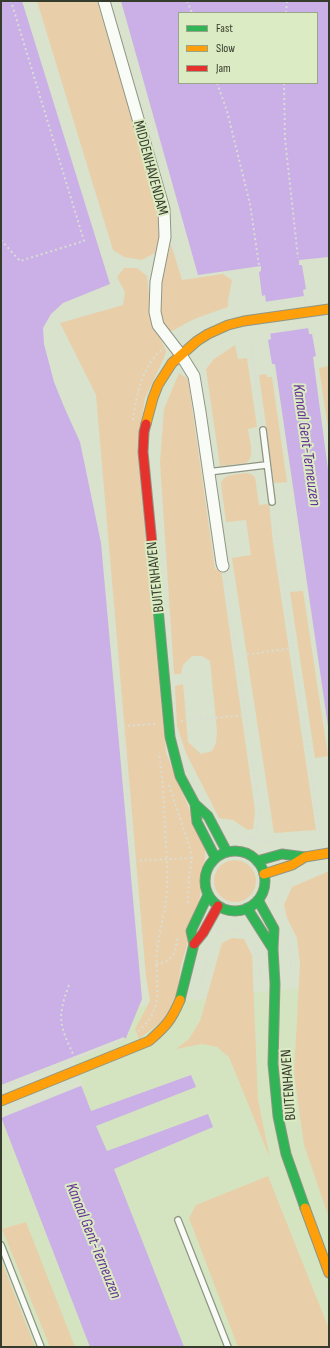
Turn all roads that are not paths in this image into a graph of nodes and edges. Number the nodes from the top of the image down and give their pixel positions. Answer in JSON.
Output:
{"nodes":[{"id":1,"x":104,"y":1,"type":"edge"},
{"id":2,"x":329,"y":309,"type":"edge"},
{"id":3,"x":181,"y":355,"type":"junction"},
{"id":4,"x":263,"y":430,"type":"road end"},
{"id":5,"x":266,"y":465,"type":"junction"},
{"id":6,"x":208,"y":472,"type":"junction"},
{"id":7,"x":272,"y":502,"type":"road end"},
{"id":8,"x":223,"y":566,"type":"road end"},
{"id":9,"x":195,"y":804,"type":"junction"},
{"id":10,"x":227,"y":852,"type":"junction"},
{"id":11,"x":329,"y":853,"type":"edge"},
{"id":12,"x":215,"y":857,"type":"junction"},
{"id":13,"x":305,"y":857,"type":"junction"},
{"id":14,"x":257,"y":861,"type":"junction"},
{"id":15,"x":264,"y":874,"type":"junction"},
{"id":16,"x":208,"y":895,"type":"junction"},
{"id":17,"x":258,"y":900,"type":"junction"},
{"id":18,"x":218,"y":906,"type":"junction"},
{"id":19,"x":247,"y":908,"type":"junction"},
{"id":20,"x":194,"y":944,"type":"junction"},
{"id":21,"x":273,"y":949,"type":"junction"},
{"id":22,"x":1,"y":1101,"type":"edge"},
{"id":23,"x":178,"y":1220,"type":"dead end"},
{"id":24,"x":1,"y":1245,"type":"edge"},
{"id":25,"x":329,"y":1273,"type":"edge"},
{"id":26,"x":41,"y":1347,"type":"edge"},
{"id":27,"x":228,"y":1347,"type":"edge"}],
"edges":[{"from":1,"to":3,"type":"street","name":"MIDDENHAVENDAM"},
{"from":2,"to":3,"type":"main road","name":"BUITENHAVEN"},
{"from":3,"to":6,"type":"street"},
{"from":3,"to":9,"type":"main road","name":"BUITENHAVEN"},
{"from":4,"to":5,"type":"lane"},
{"from":5,"to":6,"type":"lane"},
{"from":5,"to":7,"type":"lane"},
{"from":6,"to":8,"type":"street"},
{"from":9,"to":10,"type":"main road","name":"BUITENHAVEN"},
{"from":9,"to":12,"type":"main road","name":"BUITENHAVEN"},
{"from":10,"to":12,"type":"main road"},
{"from":10,"to":14,"type":"main road"},
{"from":11,"to":13,"type":"main road"},
{"from":12,"to":16,"type":"main road"},
{"from":13,"to":14,"type":"main road"},
{"from":13,"to":15,"type":"main road"},
{"from":14,"to":15,"type":"main road"},
{"from":15,"to":17,"type":"main road"},
{"from":16,"to":18,"type":"main road"},
{"from":16,"to":20,"type":"main road"},
{"from":17,"to":19,"type":"main road"},
{"from":17,"to":21,"type":"main road","name":"BUITENHAVEN"},
{"from":18,"to":19,"type":"main road"},
{"from":18,"to":20,"type":"main road"},
{"from":19,"to":21,"type":"main road","name":"BUITENHAVEN"},
{"from":20,"to":22,"type":"main road"},
{"from":21,"to":25,"type":"main road","name":"BUITENHAVEN"},
{"from":23,"to":27,"type":"lane"},
{"from":24,"to":26,"type":"lane"}]}
